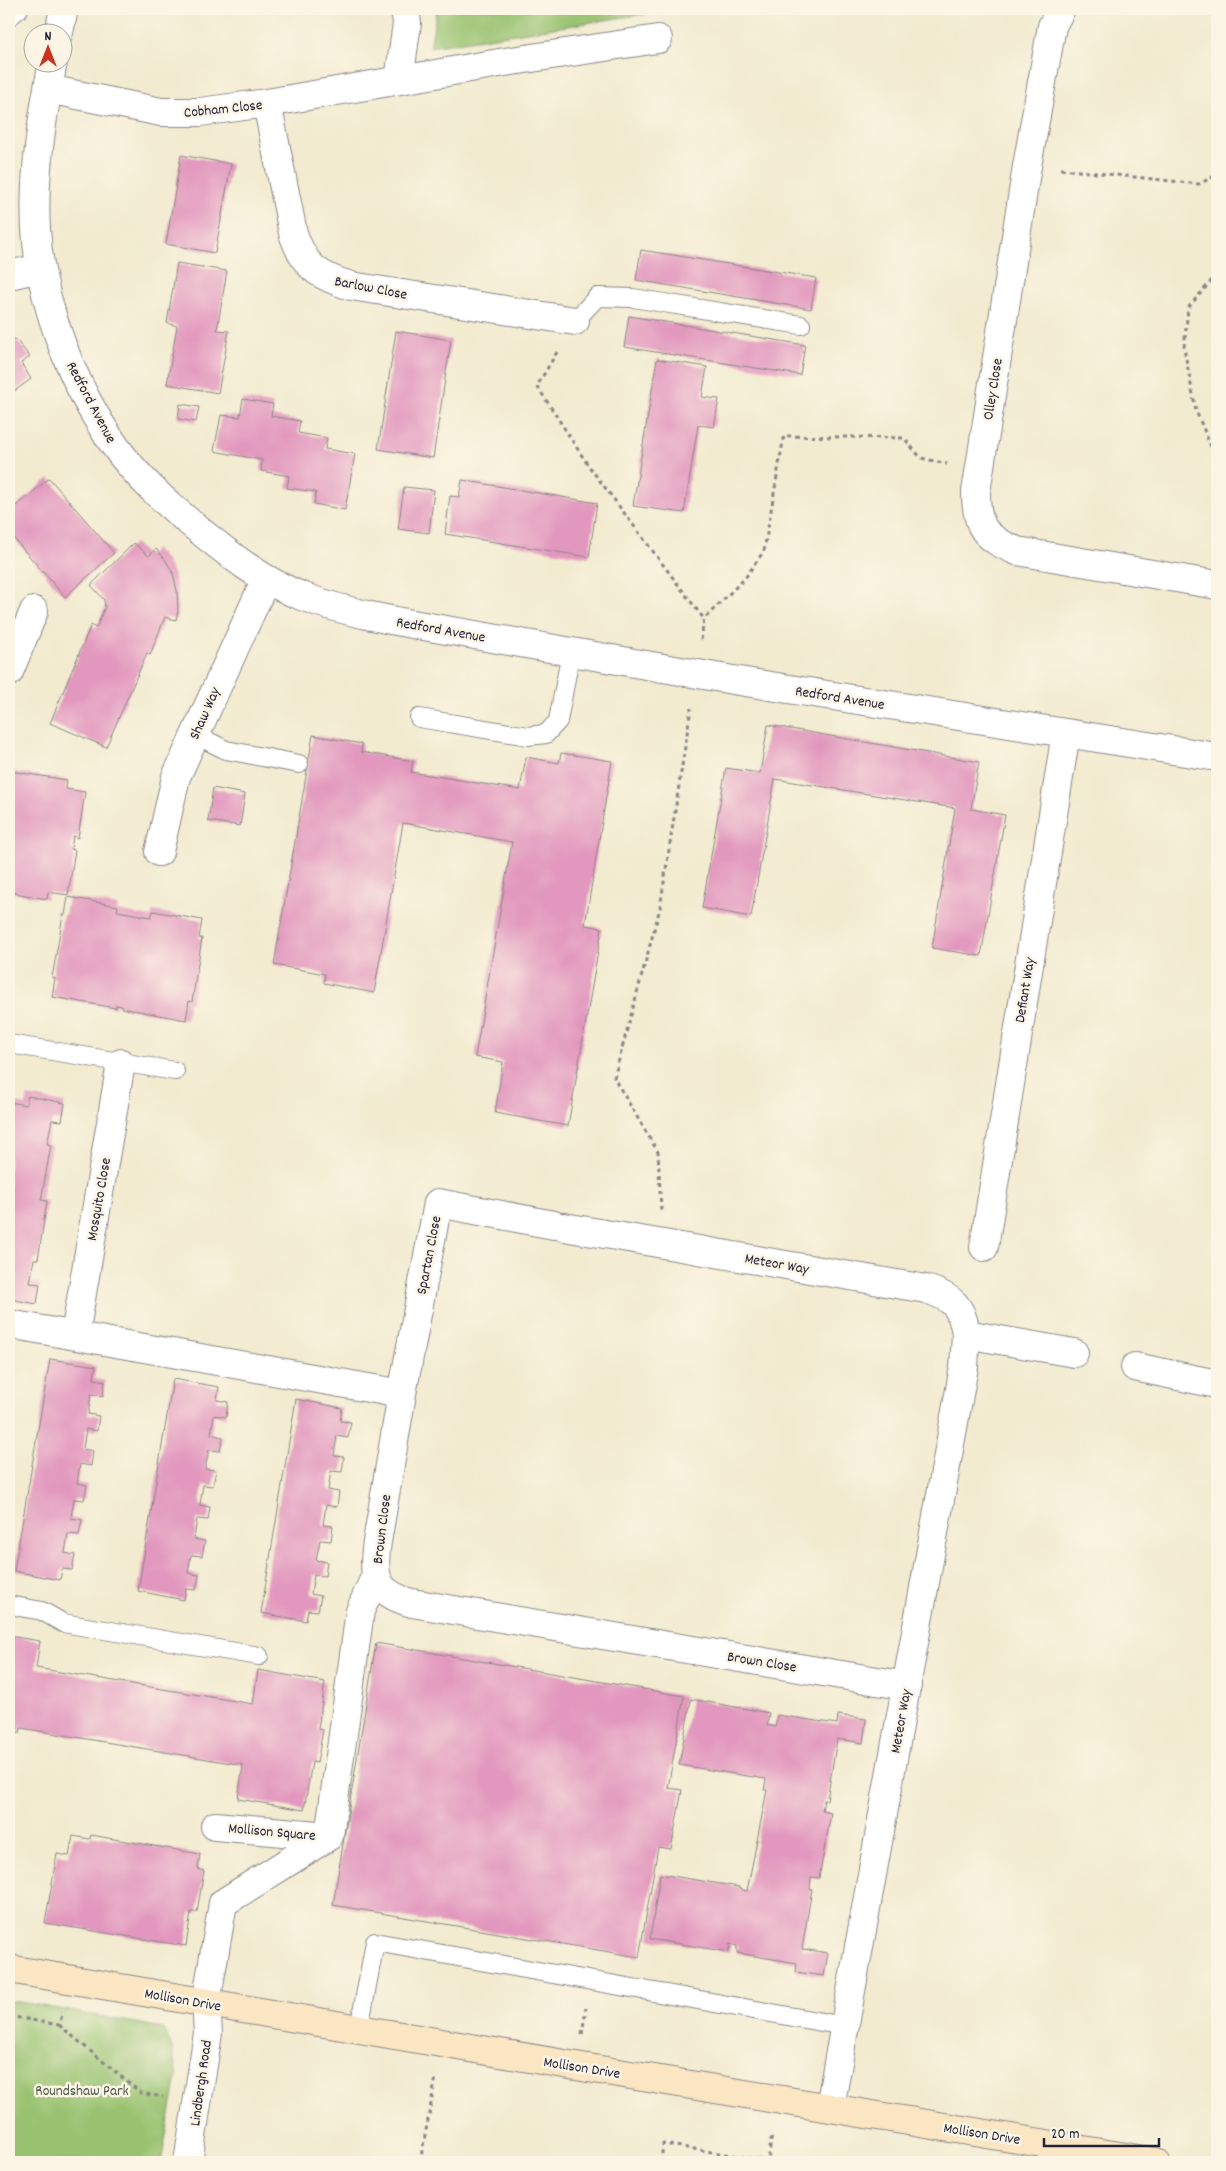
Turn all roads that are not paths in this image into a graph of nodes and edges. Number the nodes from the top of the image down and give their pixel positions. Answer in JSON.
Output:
{"nodes":[{"id":1,"x":20,"y":9,"type":"edge"},
{"id":2,"x":64,"y":9,"type":"edge"},
{"id":3,"x":405,"y":9,"type":"edge"},
{"id":4,"x":1061,"y":9,"type":"edge"},
{"id":5,"x":9,"y":17,"type":"edge"},
{"id":6,"x":61,"y":22,"type":"edge"},
{"id":7,"x":658,"y":39,"type":"dead end"},
{"id":8,"x":50,"y":76,"type":"edge"},
{"id":9,"x":399,"y":80,"type":"junction"},
{"id":10,"x":267,"y":103,"type":"junction"},
{"id":11,"x":40,"y":268,"type":"junction"},
{"id":12,"x":9,"y":276,"type":"edge"},
{"id":13,"x":575,"y":321,"type":"joint"},
{"id":14,"x":800,"y":325,"type":"dead end"},
{"id":15,"x":266,"y":579,"type":"junction"},
{"id":16,"x":1217,"y":585,"type":"edge"},
{"id":17,"x":34,"y":611,"type":"dead end"},
{"id":18,"x":571,"y":652,"type":"junction"},
{"id":19,"x":9,"y":672,"type":"edge"},
{"id":20,"x":419,"y":718,"type":"dead end"},
{"id":21,"x":1066,"y":733,"type":"junction"},
{"id":22,"x":194,"y":734,"type":"junction"},
{"id":23,"x":1217,"y":757,"type":"edge"},
{"id":24,"x":299,"y":764,"type":"dead end"},
{"id":25,"x":159,"y":852,"type":"dead end"},
{"id":26,"x":9,"y":1044,"type":"edge"},
{"id":27,"x":121,"y":1063,"type":"junction"},
{"id":28,"x":175,"y":1071,"type":"dead end"},
{"id":29,"x":559,"y":1226,"type":"joint"},
{"id":30,"x":984,"y":1247,"type":"dead end"},
{"id":31,"x":9,"y":1324,"type":"edge"},
{"id":32,"x":966,"y":1334,"type":"junction"},
{"id":33,"x":75,"y":1335,"type":"junction"},
{"id":34,"x":1074,"y":1353,"type":"dead end"},
{"id":35,"x":1135,"y":1367,"type":"dead end"},
{"id":36,"x":1217,"y":1384,"type":"edge"},
{"id":37,"x":402,"y":1394,"type":"junction"},
{"id":38,"x":375,"y":1576,"type":"junction"},
{"id":39,"x":9,"y":1605,"type":"edge"},
{"id":40,"x":260,"y":1656,"type":"dead end"},
{"id":41,"x":907,"y":1686,"type":"junction"},
{"id":42,"x":215,"y":1826,"type":"dead end"},
{"id":43,"x":329,"y":1836,"type":"junction"},
{"id":44,"x":9,"y":1969,"type":"edge"},
{"id":45,"x":206,"y":2003,"type":"junction"},
{"id":46,"x":844,"y":2026,"type":"junction"},
{"id":47,"x":359,"y":2029,"type":"junction"},
{"id":48,"x":830,"y":2107,"type":"junction"},
{"id":49,"x":1085,"y":2156,"type":"edge"},
{"id":50,"x":188,"y":2162,"type":"edge"},
{"id":51,"x":1156,"y":2162,"type":"edge"}],
"edges":[{"from":1,"to":5,"type":"lane"},
{"from":2,"to":6,"type":"street"},
{"from":3,"to":9,"type":"street"},
{"from":4,"to":16,"type":"street","name":"Olley Close"},
{"from":7,"to":9,"type":"street","name":"Cobham Close"},
{"from":8,"to":10,"type":"street","name":"Cobham Close"},
{"from":8,"to":11,"type":"street","name":"Redford Avenue"},
{"from":9,"to":10,"type":"street","name":"Cobham Close"},
{"from":10,"to":13,"type":"street","name":"Barlow Close"},
{"from":11,"to":12,"type":"street"},
{"from":11,"to":15,"type":"street","name":"Redford Avenue"},
{"from":13,"to":14,"type":"lane"},
{"from":15,"to":18,"type":"street","name":"Redford Avenue"},
{"from":15,"to":22,"type":"street","name":"Shaw Way"},
{"from":17,"to":19,"type":"street"},
{"from":18,"to":20,"type":"lane"},
{"from":18,"to":21,"type":"street","name":"Redford Avenue","bridge":true},
{"from":21,"to":23,"type":"street","name":"Redford Avenue"},
{"from":21,"to":30,"type":"street","name":"Defiant Way"},
{"from":22,"to":24,"type":"lane"},
{"from":22,"to":25,"type":"street","name":"Shaw Way"},
{"from":26,"to":27,"type":"lane"},
{"from":27,"to":28,"type":"lane"},
{"from":27,"to":33,"type":"street","name":"Mosquito Close"},
{"from":29,"to":32,"type":"street","name":"Meteor Way"},
{"from":29,"to":37,"type":"street","name":"Spartan Close"},
{"from":31,"to":33,"type":"street"},
{"from":32,"to":34,"type":"street"},
{"from":32,"to":41,"type":"street","name":"Meteor Way"},
{"from":33,"to":37,"type":"street"},
{"from":35,"to":36,"type":"street"},
{"from":37,"to":38,"type":"street","name":"Brown Close"},
{"from":38,"to":41,"type":"street","name":"Brown Close"},
{"from":38,"to":43,"type":"street"},
{"from":39,"to":40,"type":"lane"},
{"from":41,"to":46,"type":"street","name":"Meteor Way"},
{"from":42,"to":43,"type":"street","name":"Mollison Square"},
{"from":43,"to":45,"type":"street","name":"Lindbergh Road"},
{"from":44,"to":45,"type":"main road","name":"Mollison Drive"},
{"from":45,"to":47,"type":"main road","name":"Mollison Drive"},
{"from":45,"to":50,"type":"street","name":"Lindbergh Road"},
{"from":46,"to":47,"type":"lane"},
{"from":46,"to":48,"type":"street","name":"Meteor Way"},
{"from":47,"to":48,"type":"main road","name":"Mollison Drive"},
{"from":48,"to":49,"type":"main road","name":"Mollison Drive"},
{"from":49,"to":51,"type":"main road","name":"Mollison Drive"}]}
